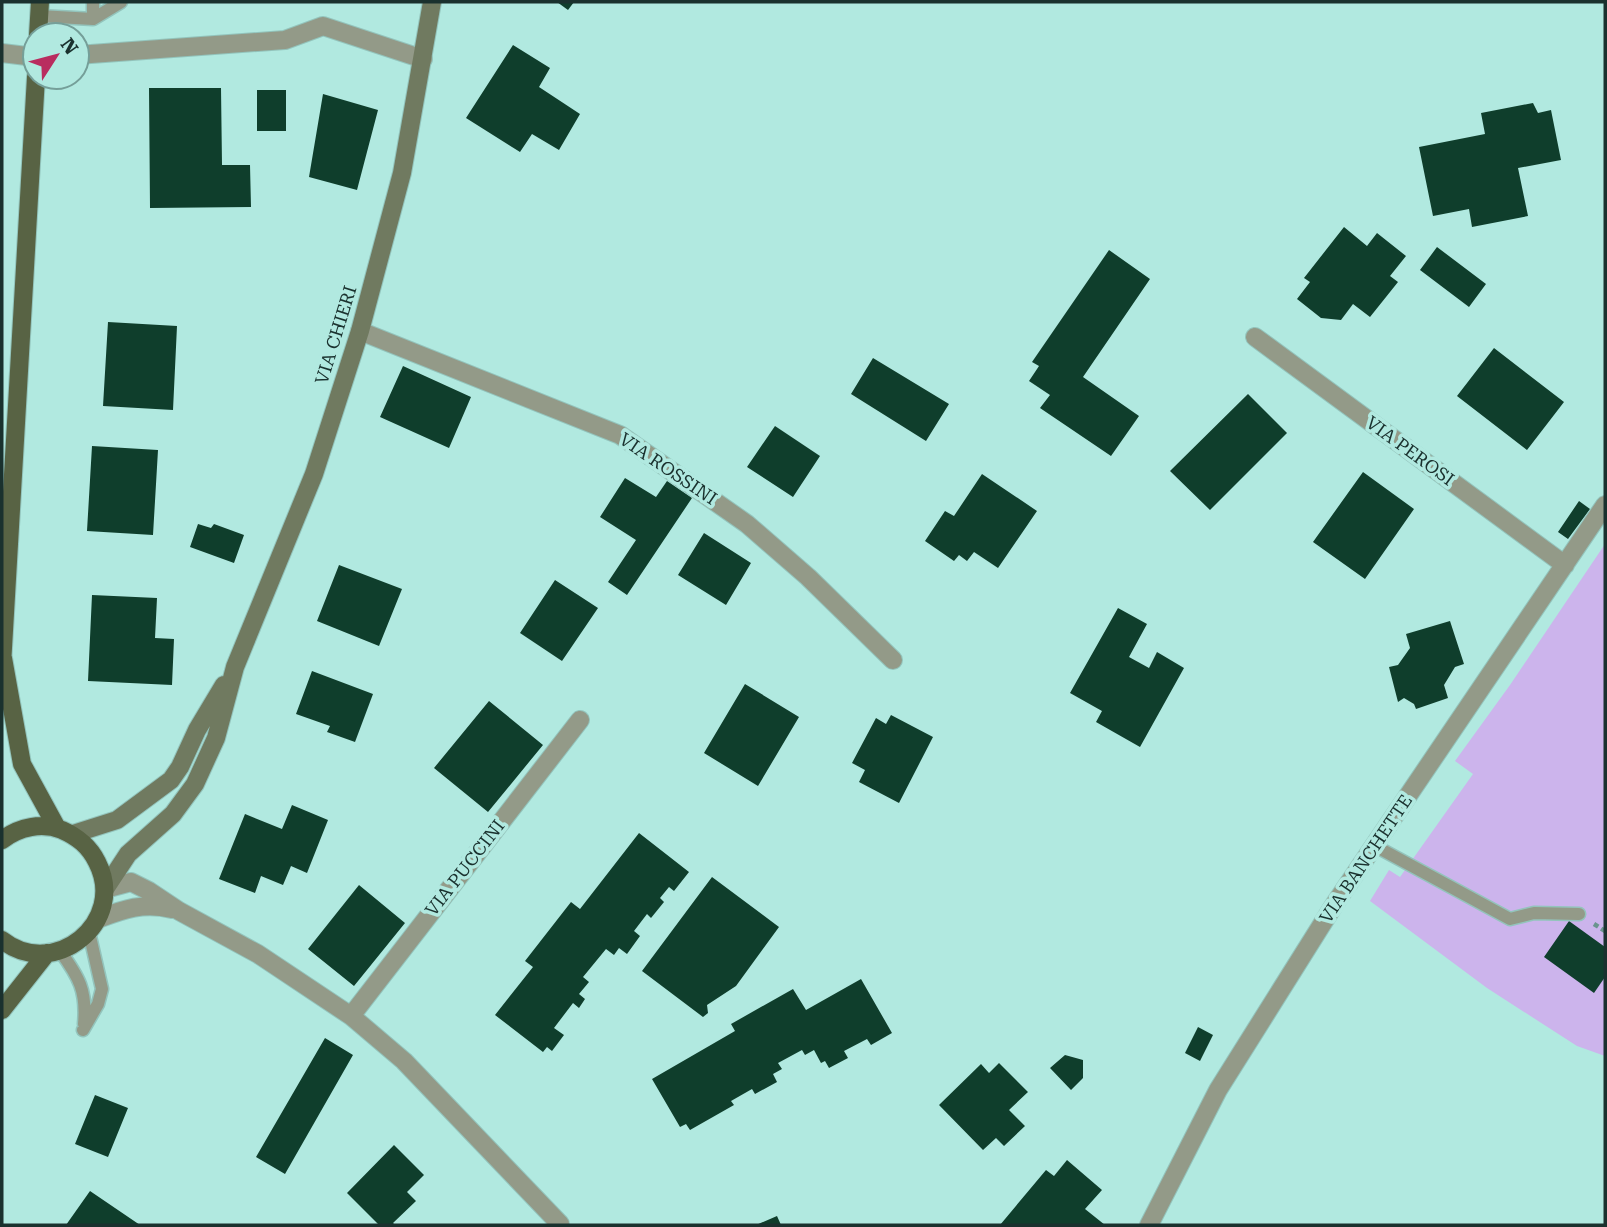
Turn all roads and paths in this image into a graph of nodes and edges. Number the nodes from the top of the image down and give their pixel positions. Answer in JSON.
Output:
{"nodes":[{"id":1,"x":93,"y":2,"type":"edge"},
{"id":2,"x":121,"y":2,"type":"edge"},
{"id":3,"x":432,"y":2,"type":"edge"},
{"id":4,"x":39,"y":9,"type":"edge"},
{"id":5,"x":93,"y":19,"type":"junction"},
{"id":6,"x":2,"y":53,"type":"edge"},
{"id":7,"x":91,"y":54,"type":"edge"},
{"id":8,"x":21,"y":55,"type":"edge"},
{"id":9,"x":423,"y":59,"type":"junction"},
{"id":10,"x":35,"y":91,"type":"edge"},
{"id":11,"x":360,"y":331,"type":"junction"},
{"id":12,"x":1255,"y":337,"type":"dead end"},
{"id":13,"x":1605,"y":505,"type":"edge"},
{"id":14,"x":1565,"y":565,"type":"junction"},
{"id":15,"x":893,"y":660,"type":"dead end"},
{"id":16,"x":2,"y":661,"type":"edge"},
{"id":17,"x":235,"y":667,"type":"junction"},
{"id":18,"x":580,"y":720,"type":"dead end"},
{"id":19,"x":65,"y":831,"type":"junction"},
{"id":20,"x":2,"y":840,"type":"edge"},
{"id":21,"x":1375,"y":846,"type":"junction"},
{"id":22,"x":105,"y":889,"type":"junction"},
{"id":23,"x":179,"y":911,"type":"junction"},
{"id":24,"x":1579,"y":914,"type":"dead end"},
{"id":25,"x":93,"y":925,"type":"junction"},
{"id":26,"x":2,"y":940,"type":"edge"},
{"id":27,"x":53,"y":952,"type":"junction"},
{"id":28,"x":2,"y":1010,"type":"edge"},
{"id":29,"x":351,"y":1016,"type":"junction"},
{"id":30,"x":560,"y":1224,"type":"edge"},
{"id":31,"x":1149,"y":1225,"type":"edge"}],
"edges":[{"from":1,"to":5,"type":"lane"},
{"from":2,"to":5,"type":"lane"},
{"from":3,"to":9,"type":"main road","name":"VIA CHIERI"},
{"from":4,"to":5,"type":"lane"},
{"from":6,"to":8,"type":"street"},
{"from":7,"to":9,"type":"street"},
{"from":9,"to":11,"type":"main road","name":"VIA CHIERI"},
{"from":10,"to":16,"type":"main road"},
{"from":11,"to":15,"type":"street","name":"VIA ROSSINI"},
{"from":11,"to":17,"type":"main road","name":"VIA CHIERI"},
{"from":12,"to":14,"type":"street","name":"VIA PEROSI"},
{"from":13,"to":14,"type":"street","name":"VIA BANCHETTE"},
{"from":14,"to":21,"type":"street","name":"VIA BANCHETTE"},
{"from":16,"to":19,"type":"main road"},
{"from":17,"to":19,"type":"main road","name":"VIA CHIERI"},
{"from":17,"to":22,"type":"main road","name":"VIA CHIERI"},
{"from":18,"to":29,"type":"street","name":"VIA PUCCINI"},
{"from":19,"to":20,"type":"main road"},
{"from":19,"to":22,"type":"main road"},
{"from":21,"to":24,"type":"lane"},
{"from":21,"to":31,"type":"street","name":"VIA BANCHETTE"},
{"from":22,"to":23,"type":"street"},
{"from":22,"to":25,"type":"main road"},
{"from":23,"to":25,"type":"street"},
{"from":23,"to":29,"type":"street"},
{"from":25,"to":27,"type":"main road"},
{"from":25,"to":27,"type":"lane"},
{"from":26,"to":27,"type":"main road"},
{"from":27,"to":28,"type":"main road"},
{"from":29,"to":30,"type":"street"}]}
